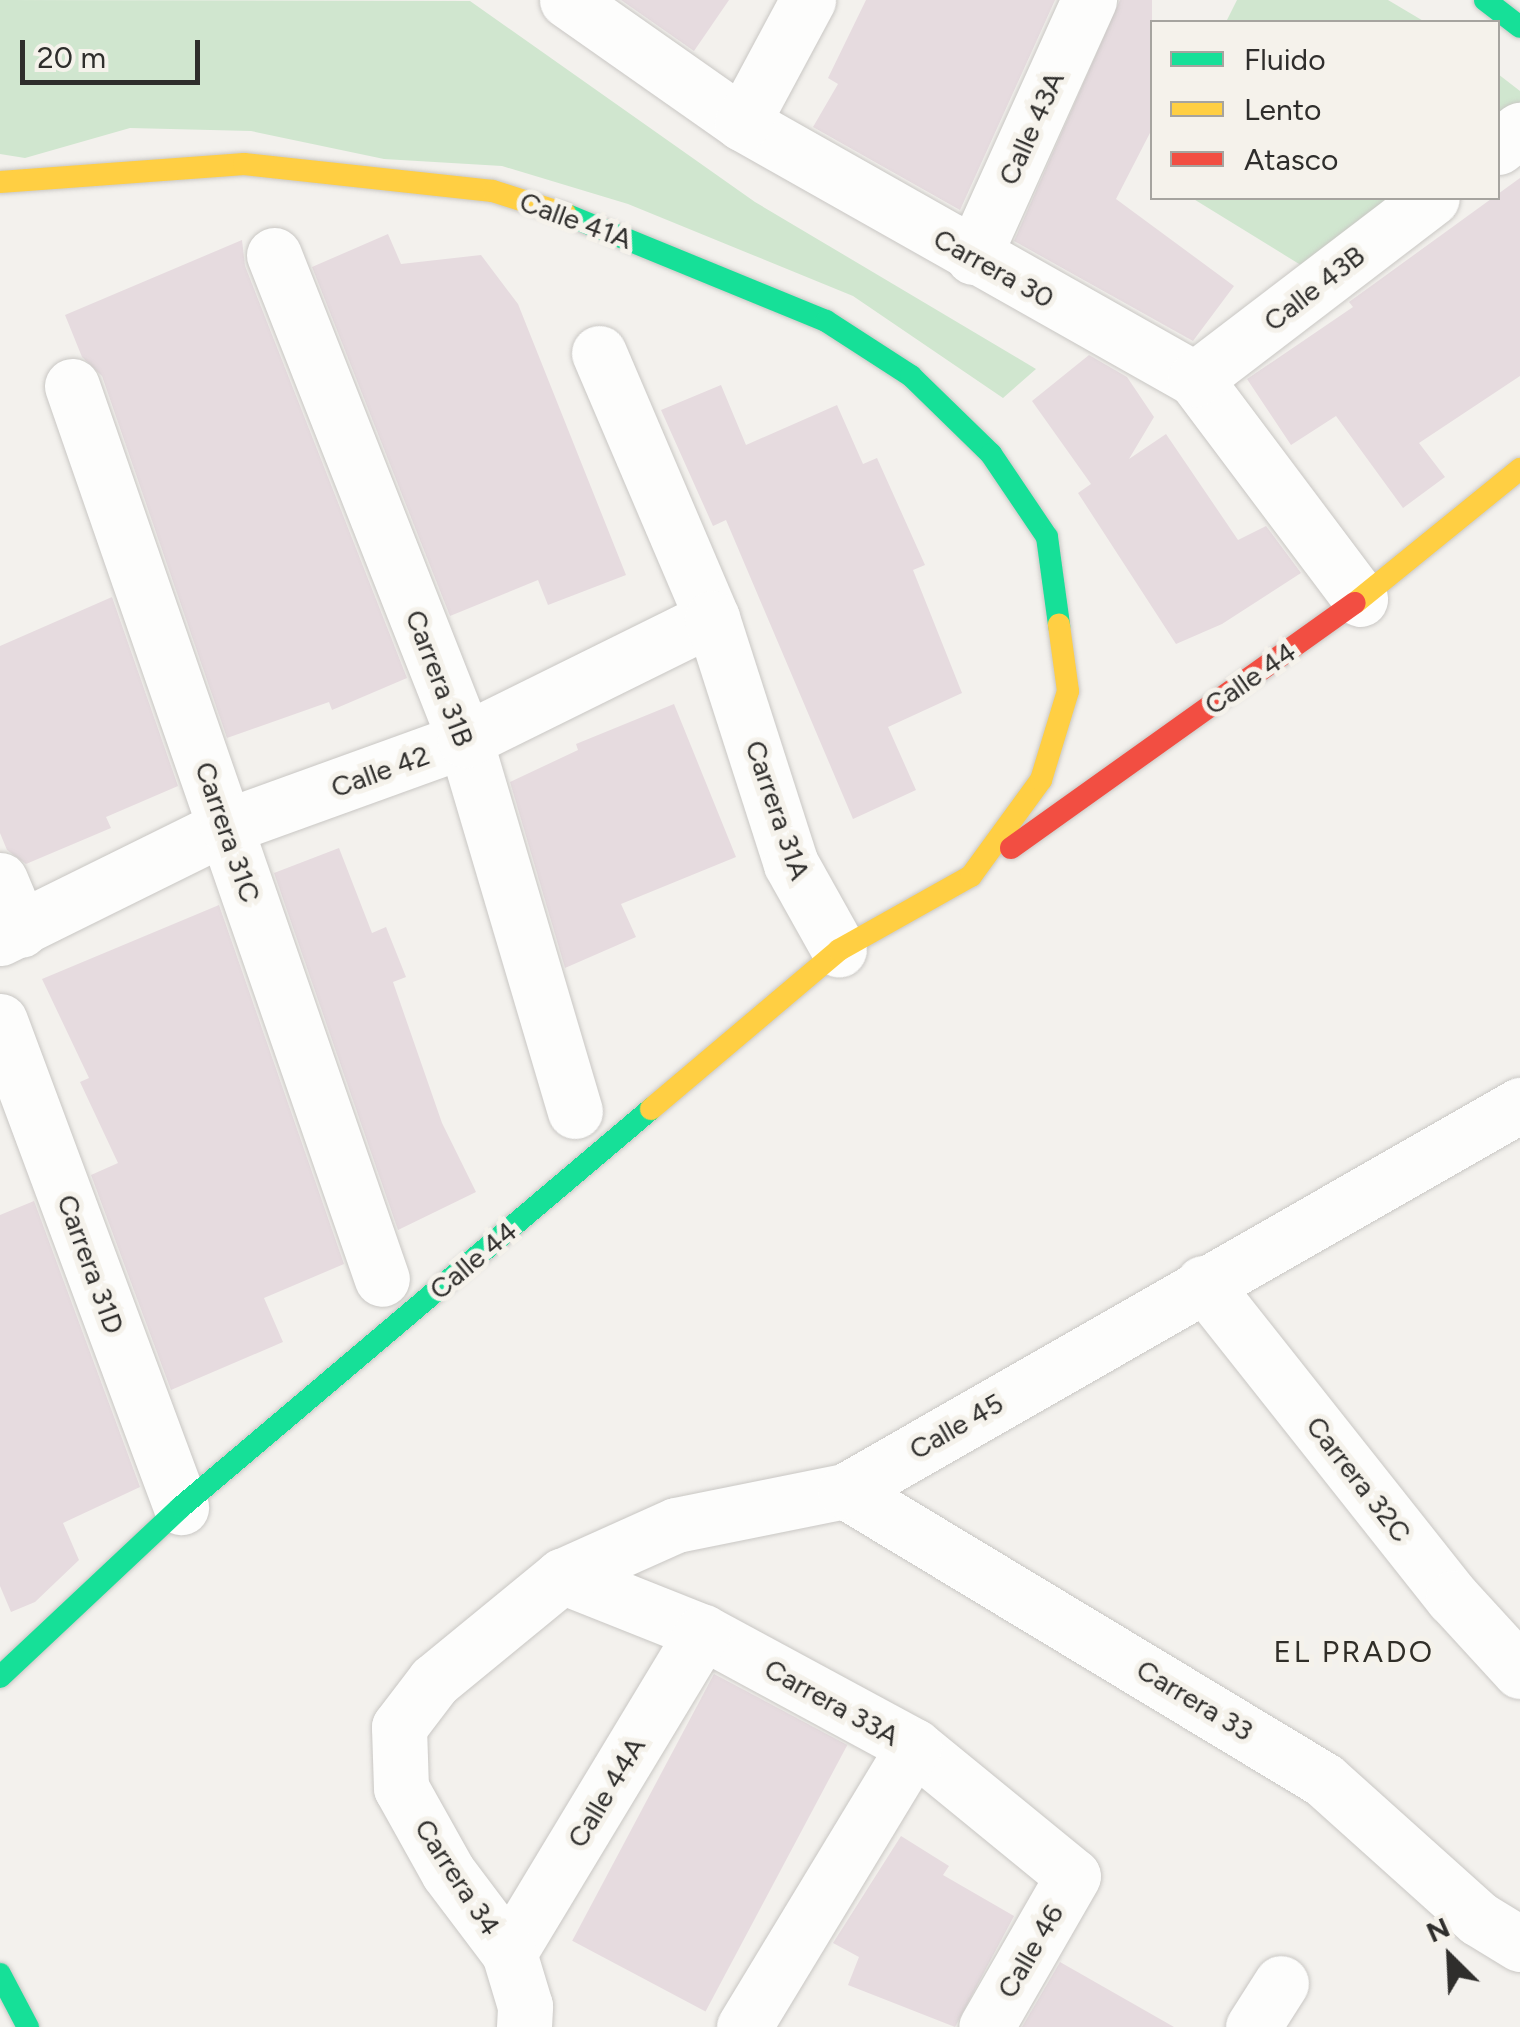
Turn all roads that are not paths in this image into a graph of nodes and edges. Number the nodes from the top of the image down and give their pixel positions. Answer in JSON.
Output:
{"nodes":[{"id":1,"x":568,"y":0,"type":"edge"},
{"id":2,"x":808,"y":0,"type":"edge"},
{"id":3,"x":1089,"y":0,"type":"edge"},
{"id":4,"x":1485,"y":0,"type":"edge"},
{"id":5,"x":1520,"y":27,"type":"edge"},
{"id":6,"x":742,"y":123,"type":"junction"},
{"id":7,"x":1520,"y":130,"type":"edge"},
{"id":8,"x":1500,"y":145,"type":"edge"},
{"id":9,"x":0,"y":182,"type":"edge"},
{"id":10,"x":1429,"y":200,"type":"edge"},
{"id":11,"x":274,"y":255,"type":"dead end"},
{"id":12,"x":974,"y":256,"type":"junction"},
{"id":13,"x":599,"y":352,"type":"dead end"},
{"id":14,"x":1195,"y":379,"type":"junction"},
{"id":15,"x":72,"y":386,"type":"dead end"},
{"id":16,"x":1520,"y":469,"type":"edge"},
{"id":17,"x":1047,"y":537,"type":"joint"},
{"id":18,"x":1360,"y":599,"type":"junction"},
{"id":19,"x":721,"y":641,"type":"junction"},
{"id":20,"x":465,"y":740,"type":"junction"},
{"id":21,"x":226,"y":826,"type":"junction"},
{"id":22,"x":972,"y":876,"type":"junction"},
{"id":23,"x":0,"y":880,"type":"edge"},
{"id":24,"x":10,"y":934,"type":"edge"},
{"id":25,"x":839,"y":950,"type":"junction"},
{"id":26,"x":0,"y":1021,"type":"edge"},
{"id":27,"x":1520,"y":1105,"type":"edge"},
{"id":28,"x":576,"y":1111,"type":"dead end"},
{"id":29,"x":382,"y":1278,"type":"dead end"},
{"id":30,"x":1203,"y":1283,"type":"junction"},
{"id":31,"x":845,"y":1491,"type":"junction"},
{"id":32,"x":181,"y":1506,"type":"junction"},
{"id":33,"x":562,"y":1576,"type":"junction"},
{"id":34,"x":704,"y":1632,"type":"junction"},
{"id":35,"x":1520,"y":1671,"type":"edge"},
{"id":36,"x":0,"y":1677,"type":"edge"},
{"id":37,"x":399,"y":1727,"type":"joint"},
{"id":38,"x":914,"y":1746,"type":"junction"},
{"id":39,"x":1074,"y":1876,"type":"joint"},
{"id":40,"x":1520,"y":1944,"type":"edge"},
{"id":41,"x":509,"y":1953,"type":"junction"},
{"id":42,"x":0,"y":1974,"type":"edge"},
{"id":43,"x":28,"y":2027,"type":"edge"},
{"id":44,"x":524,"y":2027,"type":"edge"},
{"id":45,"x":744,"y":2027,"type":"edge"},
{"id":46,"x":986,"y":2027,"type":"edge"}],
"edges":[{"from":1,"to":6,"type":"street","name":"Carrera 30"},
{"from":2,"to":6,"type":"street"},
{"from":3,"to":12,"type":"street","name":"Calle 43A"},
{"from":4,"to":5,"type":"main road"},
{"from":6,"to":12,"type":"street","name":"Carrera 30"},
{"from":7,"to":8,"type":"street"},
{"from":9,"to":17,"type":"main road","name":"Calle 41A"},
{"from":10,"to":14,"type":"street","name":"Calle 43B"},
{"from":11,"to":20,"type":"street","name":"Carrera 31B"},
{"from":12,"to":14,"type":"street","name":"Carrera 30"},
{"from":13,"to":19,"type":"street","name":"Carrera 31A"},
{"from":14,"to":18,"type":"street","name":"Carrera 30"},
{"from":15,"to":21,"type":"street","name":"Carrera 31C"},
{"from":16,"to":18,"type":"main road","name":"Calle 44"},
{"from":17,"to":22,"type":"main road","name":"Calle 44"},
{"from":18,"to":22,"type":"main road","name":"Calle 44"},
{"from":19,"to":20,"type":"street","name":"Calle 42"},
{"from":19,"to":25,"type":"street","name":"Carrera 31A"},
{"from":20,"to":21,"type":"street","name":"Calle 42"},
{"from":20,"to":28,"type":"street","name":"Carrera 31B"},
{"from":21,"to":24,"type":"street","name":"Calle 42"},
{"from":21,"to":29,"type":"street","name":"Carrera 31C"},
{"from":22,"to":25,"type":"main road","name":"Calle 44"},
{"from":23,"to":24,"type":"street"},
{"from":25,"to":32,"type":"main road","name":"Calle 44"},
{"from":26,"to":32,"type":"street","name":"Carrera 31D"},
{"from":27,"to":30,"type":"street","name":"Calle 45"},
{"from":30,"to":31,"type":"street","name":"Calle 45"},
{"from":30,"to":35,"type":"street","name":"Carrera 32C"},
{"from":31,"to":33,"type":"street","name":"Calle 45"},
{"from":31,"to":40,"type":"street","name":"Carrera 33"},
{"from":32,"to":36,"type":"main road","name":"Calle 44"},
{"from":33,"to":34,"type":"street","name":"Carrera 33A"},
{"from":33,"to":37,"type":"street","name":"Calle 45"},
{"from":34,"to":38,"type":"street","name":"Carrera 33A"},
{"from":34,"to":41,"type":"street","name":"Calle 44A"},
{"from":37,"to":41,"type":"street","name":"Carrera 34"},
{"from":38,"to":39,"type":"street","name":"Carrera 33A"},
{"from":38,"to":45,"type":"street"},
{"from":39,"to":46,"type":"street","name":"Calle 46"},
{"from":41,"to":44,"type":"street","name":"Carrera 34"},
{"from":42,"to":43,"type":"main road"}]}
